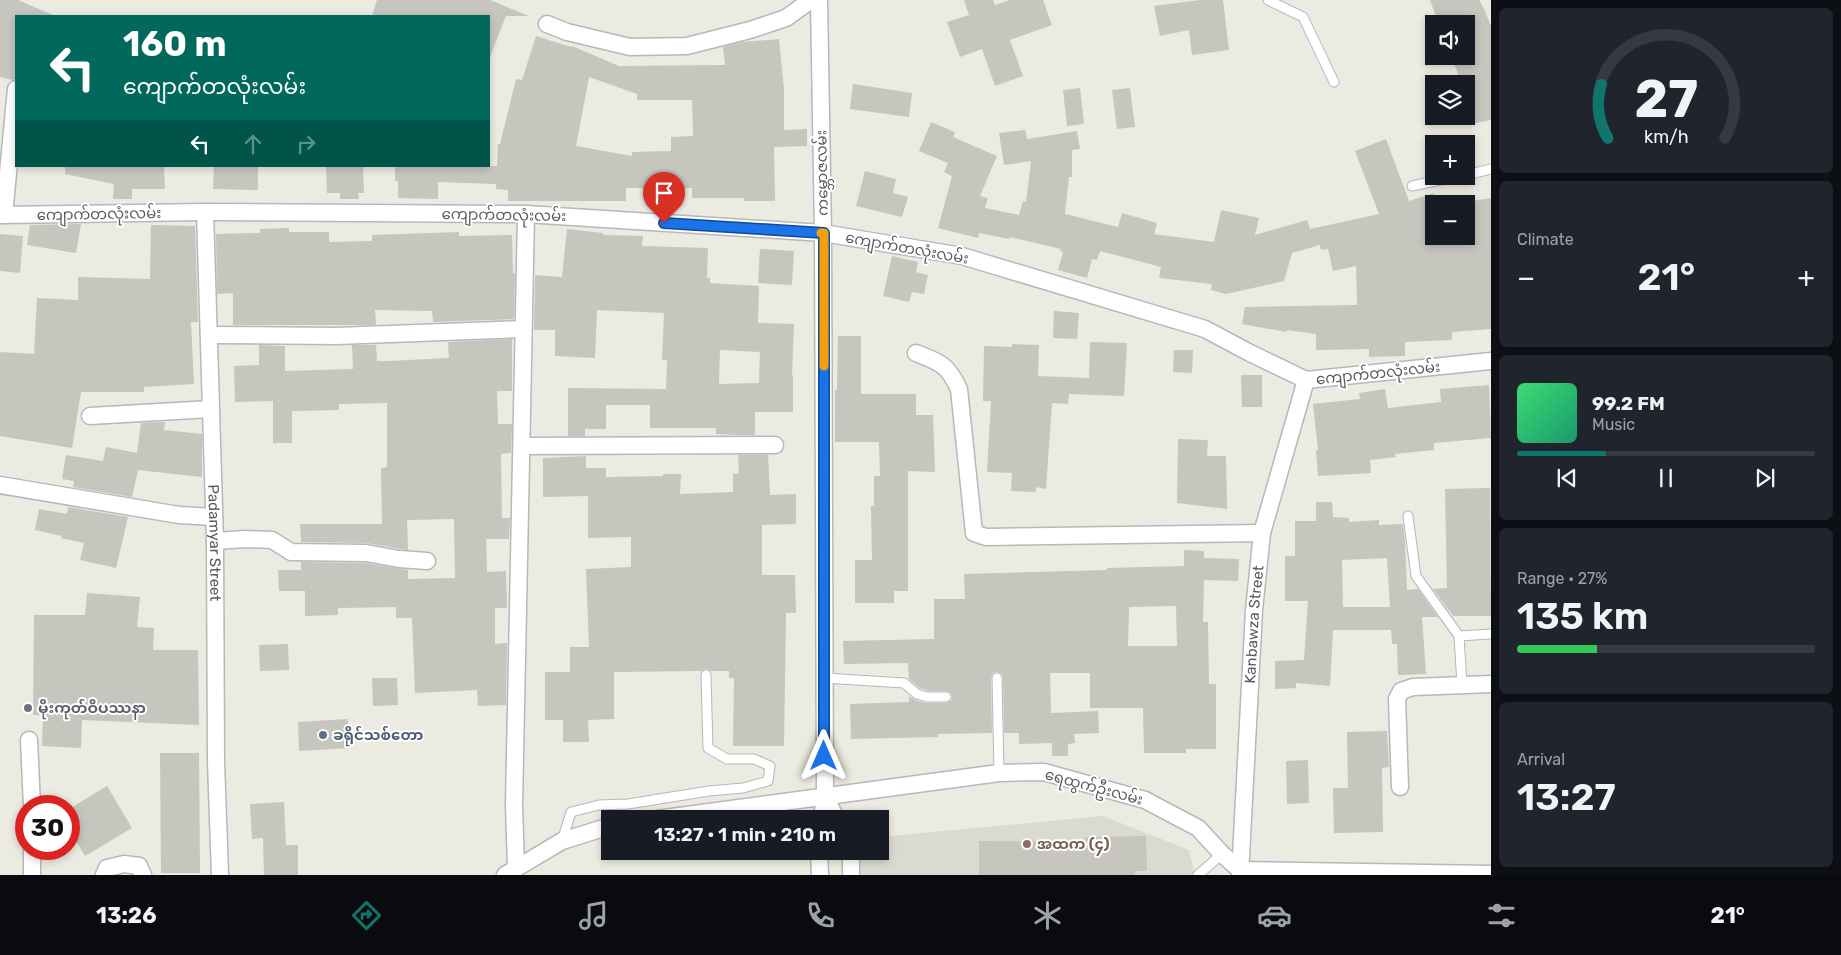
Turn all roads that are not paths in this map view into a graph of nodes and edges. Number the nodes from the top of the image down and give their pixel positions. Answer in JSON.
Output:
{"nodes":[{"id":1,"x":812,"y":0,"type":"edge"},
{"id":2,"x":819,"y":0,"type":"edge"},
{"id":3,"x":1268,"y":0,"type":"edge"},
{"id":4,"x":547,"y":24,"type":"dead end"},
{"id":5,"x":1334,"y":82,"type":"dead end"},
{"id":6,"x":15,"y":98,"type":"edge"},
{"id":7,"x":1491,"y":169,"type":"edge"},
{"id":8,"x":1475,"y":173,"type":"edge"},
{"id":9,"x":1425,"y":183,"type":"edge"},
{"id":10,"x":1412,"y":186,"type":"dead end"},
{"id":11,"x":205,"y":212,"type":"junction"},
{"id":12,"x":526,"y":214,"type":"junction"},
{"id":13,"x":2,"y":215,"type":"edge"},
{"id":14,"x":824,"y":233,"type":"junction"},
{"id":15,"x":523,"y":329,"type":"junction"},
{"id":16,"x":209,"y":335,"type":"junction"},
{"id":17,"x":916,"y":353,"type":"dead end"},
{"id":18,"x":1491,"y":361,"type":"edge"},
{"id":19,"x":1306,"y":380,"type":"junction"},
{"id":20,"x":211,"y":409,"type":"junction"},
{"id":21,"x":90,"y":416,"type":"dead end"},
{"id":22,"x":775,"y":445,"type":"dead end"},
{"id":23,"x":522,"y":446,"type":"junction"},
{"id":24,"x":0,"y":485,"type":"edge"},
{"id":25,"x":1408,"y":516,"type":"dead end"},
{"id":26,"x":214,"y":517,"type":"junction"},
{"id":27,"x":1262,"y":533,"type":"junction"},
{"id":28,"x":215,"y":541,"type":"junction"},
{"id":29,"x":427,"y":561,"type":"dead end"},
{"id":30,"x":1491,"y":634,"type":"edge"},
{"id":31,"x":1458,"y":636,"type":"junction"},
{"id":32,"x":706,"y":675,"type":"dead end"},
{"id":33,"x":824,"y":678,"type":"junction"},
{"id":34,"x":997,"y":678,"type":"dead end"},
{"id":35,"x":1491,"y":684,"type":"edge"},
{"id":36,"x":1462,"y":685,"type":"junction"},
{"id":37,"x":946,"y":697,"type":"dead end"},
{"id":38,"x":28,"y":740,"type":"dead end"},
{"id":39,"x":999,"y":773,"type":"junction"},
{"id":40,"x":1400,"y":787,"type":"dead end"},
{"id":41,"x":31,"y":795,"type":"edge"},
{"id":42,"x":825,"y":796,"type":"junction"},
{"id":43,"x":723,"y":810,"type":"edge"},
{"id":44,"x":823,"y":810,"type":"edge"},
{"id":45,"x":832,"y":810,"type":"edge"},
{"id":46,"x":601,"y":829,"type":"edge"},
{"id":47,"x":562,"y":841,"type":"junction"},
{"id":48,"x":1222,"y":854,"type":"junction"},
{"id":49,"x":32,"y":860,"type":"edge"},
{"id":50,"x":819,"y":860,"type":"edge"},
{"id":51,"x":851,"y":860,"type":"edge"},
{"id":52,"x":511,"y":871,"type":"edge"},
{"id":53,"x":1240,"y":872,"type":"edge"},
{"id":54,"x":1491,"y":874,"type":"edge"},
{"id":55,"x":32,"y":875,"type":"edge"},
{"id":56,"x":104,"y":875,"type":"edge"},
{"id":57,"x":143,"y":875,"type":"edge"},
{"id":58,"x":220,"y":875,"type":"edge"},
{"id":59,"x":820,"y":875,"type":"edge"},
{"id":60,"x":851,"y":875,"type":"edge"},
{"id":61,"x":1198,"y":875,"type":"edge"}],
"edges":[{"from":1,"to":4,"type":"street"},
{"from":2,"to":14,"type":"street","name":"ကမ္ဘောဇလမ်း"},
{"from":3,"to":5,"type":"lane"},
{"from":6,"to":13,"type":"street"},
{"from":7,"to":8,"type":"lane"},
{"from":9,"to":10,"type":"lane"},
{"from":11,"to":12,"type":"street","name":"ကျောက်တလုံးလမ်း"},
{"from":11,"to":13,"type":"street","name":"ကျောက်တလုံးလမ်း"},
{"from":11,"to":16,"type":"street","name":"Padamyar Street"},
{"from":12,"to":14,"type":"street","name":"ကျောက်တလုံးလမ်း"},
{"from":12,"to":15,"type":"street"},
{"from":14,"to":19,"type":"street","name":"ကျောက်တလုံးလမ်း"},
{"from":14,"to":33,"type":"street","name":"ကမ္ဘောဇလမ်း"},
{"from":15,"to":16,"type":"street"},
{"from":15,"to":23,"type":"street"},
{"from":16,"to":20,"type":"street","name":"Padamyar Street"},
{"from":17,"to":27,"type":"street"},
{"from":18,"to":19,"type":"street","name":"ကျောက်တလုံးလမ်း"},
{"from":19,"to":27,"type":"street","name":"Kanbawza Street"},
{"from":20,"to":21,"type":"street"},
{"from":20,"to":26,"type":"street","name":"Padamyar Street"},
{"from":22,"to":23,"type":"street"},
{"from":23,"to":52,"type":"street"},
{"from":24,"to":26,"type":"street"},
{"from":25,"to":31,"type":"lane"},
{"from":26,"to":28,"type":"street","name":"Padamyar Street"},
{"from":27,"to":53,"type":"street","name":"Kanbawza Street"},
{"from":28,"to":29,"type":"street"},
{"from":28,"to":58,"type":"street","name":"Padamyar Street"},
{"from":30,"to":31,"type":"lane"},
{"from":31,"to":36,"type":"lane"},
{"from":32,"to":47,"type":"lane"},
{"from":33,"to":37,"type":"lane"},
{"from":33,"to":42,"type":"street","name":"ကမ္ဘောဇလမ်း"},
{"from":34,"to":39,"type":"lane"},
{"from":35,"to":36,"type":"street"},
{"from":36,"to":40,"type":"street"},
{"from":38,"to":41,"type":"street"},
{"from":39,"to":42,"type":"street","name":"ရေထွက်ဦးလမ်း"},
{"from":39,"to":48,"type":"street","name":"ရေထွက်ဦးလမ်း"},
{"from":42,"to":43,"type":"street","name":"ရေထွက်ဦးလမ်း"},
{"from":42,"to":44,"type":"street","name":"ကမ္ဘောဇလမ်း"},
{"from":42,"to":45,"type":"street"},
{"from":46,"to":47,"type":"street"},
{"from":47,"to":52,"type":"street"},
{"from":48,"to":53,"type":"street","name":"ရေထွက်ဦးလမ်း"},
{"from":48,"to":61,"type":"lane"},
{"from":49,"to":55,"type":"street"},
{"from":50,"to":59,"type":"street"},
{"from":51,"to":60,"type":"street"},
{"from":53,"to":54,"type":"street"},
{"from":56,"to":57,"type":"street"}]}
